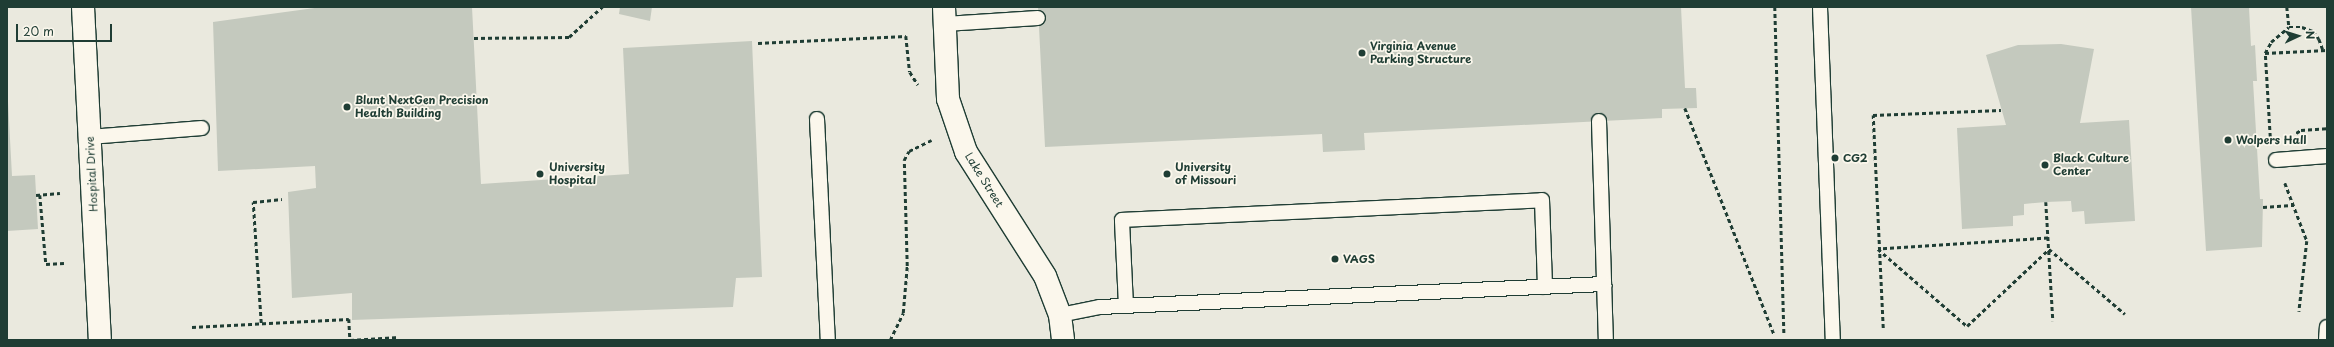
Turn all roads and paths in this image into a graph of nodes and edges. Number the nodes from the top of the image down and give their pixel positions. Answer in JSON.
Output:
{"nodes":[{"id":1,"x":83,"y":7,"type":"edge"},
{"id":2,"x":602,"y":7,"type":"edge"},
{"id":3,"x":1775,"y":7,"type":"edge"},
{"id":4,"x":1820,"y":7,"type":"edge"},
{"id":5,"x":2287,"y":7,"type":"edge"},
{"id":6,"x":944,"y":15,"type":"edge"},
{"id":7,"x":1038,"y":18,"type":"dead end"},
{"id":8,"x":2289,"y":27,"type":"junction"},
{"id":9,"x":474,"y":38,"type":"dead end"},
{"id":10,"x":758,"y":43,"type":"dead end"},
{"id":11,"x":2323,"y":50,"type":"junction"},
{"id":12,"x":2327,"y":50,"type":"edge"},
{"id":13,"x":919,"y":86,"type":"dead end"},
{"id":14,"x":1685,"y":108,"type":"dead end"},
{"id":15,"x":2001,"y":110,"type":"dead end"},
{"id":16,"x":817,"y":119,"type":"dead end"},
{"id":17,"x":1599,"y":121,"type":"dead end"},
{"id":18,"x":202,"y":128,"type":"dead end"},
{"id":19,"x":931,"y":134,"type":"dead end"},
{"id":20,"x":90,"y":137,"type":"junction"},
{"id":21,"x":2327,"y":156,"type":"edge"},
{"id":22,"x":2276,"y":160,"type":"dead end"},
{"id":23,"x":60,"y":193,"type":"dead end"},
{"id":24,"x":36,"y":195,"type":"dead end"},
{"id":25,"x":40,"y":195,"type":"junction"},
{"id":26,"x":282,"y":199,"type":"dead end"},
{"id":27,"x":2046,"y":202,"type":"dead end"},
{"id":28,"x":2294,"y":205,"type":"dead end"},
{"id":29,"x":2263,"y":207,"type":"dead end"},
{"id":30,"x":2048,"y":238,"type":"junction"},
{"id":31,"x":1878,"y":249,"type":"junction"},
{"id":32,"x":2049,"y":249,"type":"junction"},
{"id":33,"x":64,"y":263,"type":"dead end"},
{"id":34,"x":1604,"y":284,"type":"junction"},
{"id":35,"x":1545,"y":287,"type":"junction"},
{"id":36,"x":1126,"y":306,"type":"junction"},
{"id":37,"x":2124,"y":314,"type":"dead end"},
{"id":38,"x":1060,"y":316,"type":"junction"},
{"id":39,"x":2053,"y":321,"type":"dead end"},
{"id":40,"x":261,"y":323,"type":"junction"},
{"id":41,"x":192,"y":327,"type":"dead end"},
{"id":42,"x":2327,"y":327,"type":"edge"},
{"id":43,"x":1883,"y":328,"type":"dead end"},
{"id":44,"x":1774,"y":334,"type":"dead end"},
{"id":45,"x":1784,"y":334,"type":"dead end"},
{"id":46,"x":399,"y":337,"type":"dead end"},
{"id":47,"x":100,"y":340,"type":"edge"},
{"id":48,"x":350,"y":340,"type":"edge"},
{"id":49,"x":828,"y":340,"type":"edge"},
{"id":50,"x":890,"y":340,"type":"edge"},
{"id":51,"x":1062,"y":340,"type":"edge"},
{"id":52,"x":1606,"y":340,"type":"edge"},
{"id":53,"x":1833,"y":340,"type":"edge"},
{"id":54,"x":2326,"y":340,"type":"edge"}],
"edges":[{"from":1,"to":20,"type":"street","name":"Hospital Drive"},
{"from":2,"to":9,"type":"path"},
{"from":3,"to":45,"type":"path"},
{"from":4,"to":53,"type":"lane"},
{"from":5,"to":8,"type":"path"},
{"from":6,"to":7,"type":"lane"},
{"from":6,"to":38,"type":"street","name":"Lake Street"},
{"from":8,"to":11,"type":"path"},
{"from":8,"to":11,"type":"path"},
{"from":10,"to":13,"type":"path"},
{"from":11,"to":12,"type":"path"},
{"from":14,"to":44,"type":"path"},
{"from":15,"to":31,"type":"path"},
{"from":16,"to":49,"type":"lane"},
{"from":17,"to":34,"type":"lane"},
{"from":18,"to":20,"type":"lane"},
{"from":19,"to":50,"type":"path"},
{"from":20,"to":47,"type":"street","name":"Hospital Drive"},
{"from":21,"to":22,"type":"lane"},
{"from":23,"to":25,"type":"path"},
{"from":24,"to":25,"type":"path"},
{"from":25,"to":33,"type":"path"},
{"from":26,"to":40,"type":"path"},
{"from":27,"to":30,"type":"path"},
{"from":28,"to":29,"type":"path"},
{"from":30,"to":31,"type":"path"},
{"from":30,"to":32,"type":"path"},
{"from":31,"to":32,"type":"path"},
{"from":31,"to":43,"type":"path"},
{"from":32,"to":37,"type":"path"},
{"from":32,"to":39,"type":"path"},
{"from":34,"to":35,"type":"lane"},
{"from":34,"to":52,"type":"lane"},
{"from":35,"to":36,"type":"lane"},
{"from":35,"to":36,"type":"lane"},
{"from":36,"to":38,"type":"lane"},
{"from":38,"to":51,"type":"street","name":"Lake Street"},
{"from":40,"to":41,"type":"path"},
{"from":40,"to":48,"type":"path"},
{"from":42,"to":54,"type":"lane"},
{"from":46,"to":48,"type":"path"}]}
